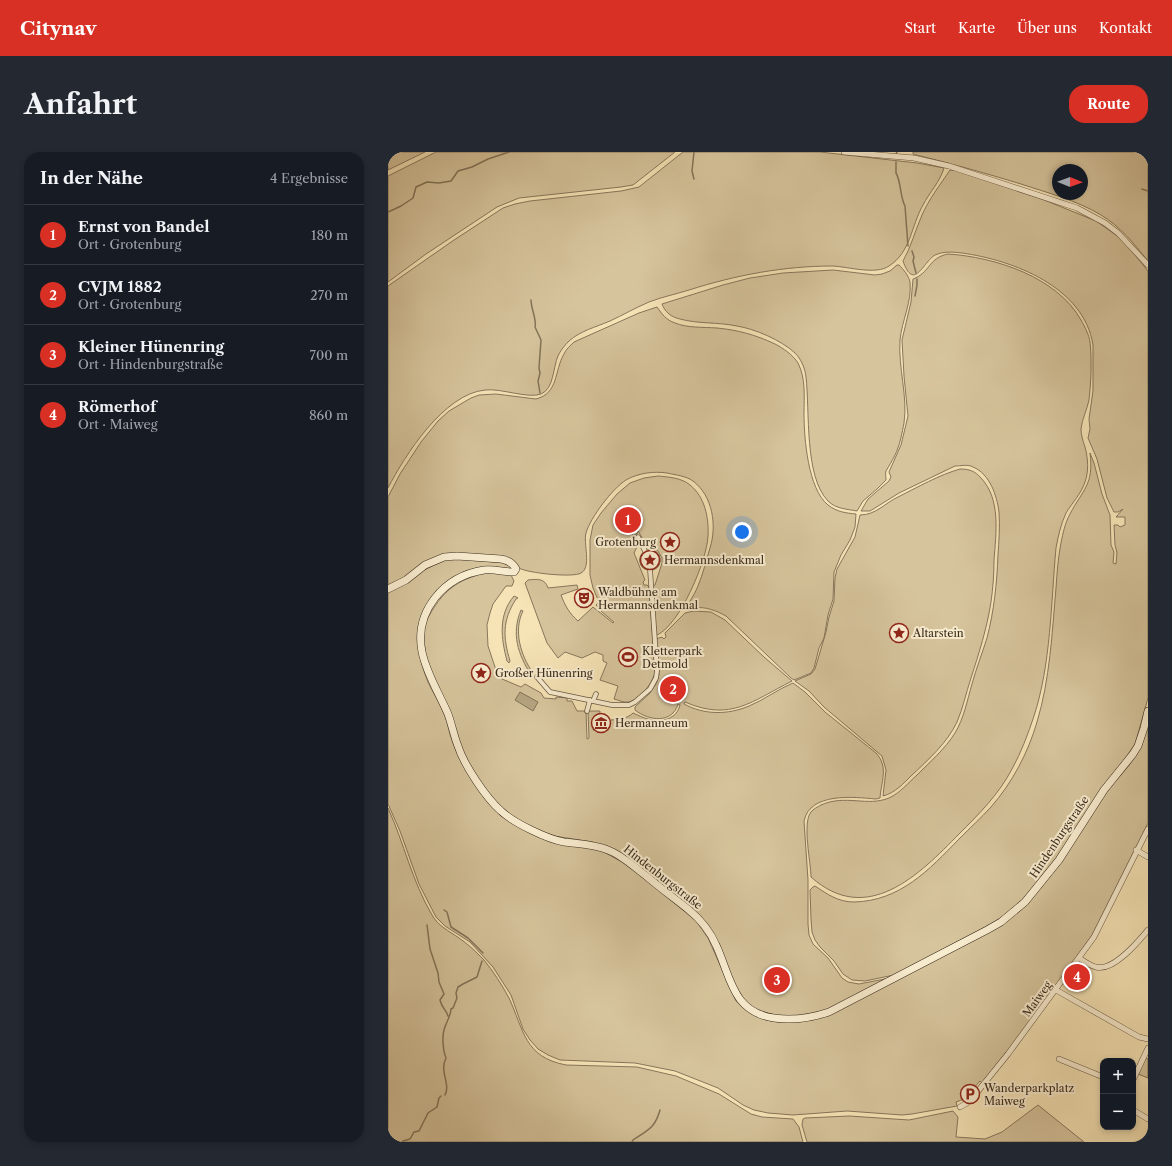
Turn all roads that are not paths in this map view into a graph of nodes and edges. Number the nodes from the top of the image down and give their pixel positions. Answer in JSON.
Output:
{"nodes":[{"id":1,"x":844,"y":152,"type":"edge"},
{"id":2,"x":1148,"y":265,"type":"edge"},
{"id":3,"x":631,"y":525,"type":"dead end"},
{"id":4,"x":628,"y":532,"type":"dead end"},
{"id":5,"x":638,"y":537,"type":"junction"},
{"id":6,"x":646,"y":553,"type":"junction"},
{"id":7,"x":650,"y":569,"type":"junction"},
{"id":8,"x":388,"y":589,"type":"edge"},
{"id":9,"x":537,"y":676,"type":"dead end"},
{"id":10,"x":596,"y":694,"type":"dead end"},
{"id":11,"x":592,"y":701,"type":"junction"},
{"id":12,"x":587,"y":711,"type":"dead end"},
{"id":13,"x":1148,"y":711,"type":"edge"},
{"id":14,"x":1148,"y":829,"type":"edge"},
{"id":15,"x":1136,"y":850,"type":"junction"},
{"id":16,"x":1148,"y":857,"type":"edge"},
{"id":17,"x":1148,"y":930,"type":"edge"},
{"id":18,"x":1079,"y":958,"type":"junction"},
{"id":19,"x":1056,"y":990,"type":"junction"},
{"id":20,"x":1148,"y":1039,"type":"edge"},
{"id":21,"x":1148,"y":1048,"type":"edge"},
{"id":22,"x":1058,"y":1059,"type":"dead end"},
{"id":23,"x":1136,"y":1074,"type":"edge"},
{"id":24,"x":1100,"y":1076,"type":"edge"},
{"id":25,"x":960,"y":1107,"type":"dead end"},
{"id":26,"x":1136,"y":1112,"type":"edge"},
{"id":27,"x":1148,"y":1119,"type":"edge"}],
"edges":[{"from":1,"to":2,"type":"street"},
{"from":3,"to":5,"type":"street"},
{"from":4,"to":5,"type":"street"},
{"from":5,"to":6,"type":"street"},
{"from":6,"to":7,"type":"street"},
{"from":6,"to":7,"type":"street"},
{"from":7,"to":11,"type":"street"},
{"from":8,"to":13,"type":"main road","name":"Hindenburgstraße"},
{"from":9,"to":11,"type":"street"},
{"from":10,"to":11,"type":"street"},
{"from":11,"to":12,"type":"street"},
{"from":14,"to":15,"type":"street","name":"Maiweg"},
{"from":15,"to":16,"type":"street"},
{"from":15,"to":18,"type":"street","name":"Maiweg"},
{"from":17,"to":18,"type":"street"},
{"from":18,"to":19,"type":"street","name":"Maiweg"},
{"from":19,"to":20,"type":"street"},
{"from":19,"to":25,"type":"street","name":"Maiweg"},
{"from":21,"to":23,"type":"street"},
{"from":22,"to":24,"type":"street"},
{"from":26,"to":27,"type":"street"}]}
